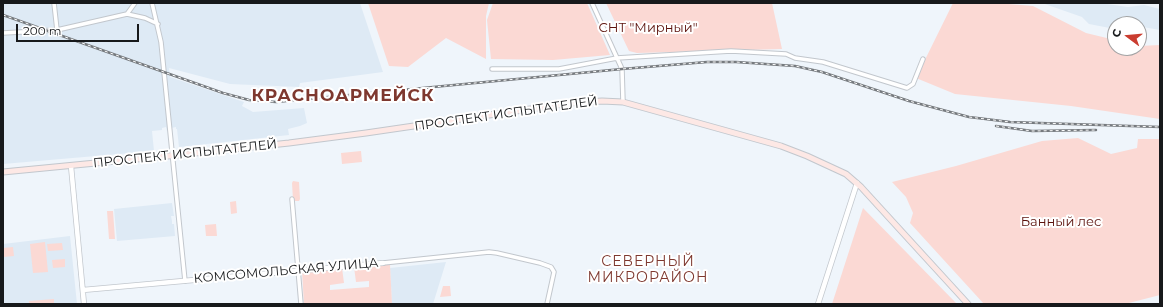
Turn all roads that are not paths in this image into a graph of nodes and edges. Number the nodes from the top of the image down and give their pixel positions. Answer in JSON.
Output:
{"nodes":[{"id":1,"x":54,"y":3,"type":"edge"},
{"id":2,"x":135,"y":3,"type":"edge"},
{"id":3,"x":152,"y":3,"type":"edge"},
{"id":4,"x":592,"y":3,"type":"edge"},
{"id":5,"x":127,"y":14,"type":"junction"},
{"id":6,"x":158,"y":24,"type":"junction"},
{"id":7,"x":57,"y":30,"type":"junction"},
{"id":8,"x":3,"y":33,"type":"edge"},
{"id":9,"x":617,"y":58,"type":"junction"},
{"id":10,"x":923,"y":59,"type":"dead end"},
{"id":11,"x":492,"y":69,"type":"dead end"},
{"id":12,"x":623,"y":102,"type":"junction"},
{"id":13,"x":172,"y":156,"type":"junction"},
{"id":14,"x":71,"y":166,"type":"junction"},
{"id":15,"x":3,"y":172,"type":"edge"},
{"id":16,"x":857,"y":183,"type":"junction"},
{"id":17,"x":292,"y":199,"type":"dead end"},
{"id":18,"x":383,"y":263,"type":"joint"},
{"id":19,"x":298,"y":270,"type":"junction"},
{"id":20,"x":184,"y":281,"type":"junction"},
{"id":21,"x":83,"y":290,"type":"junction"},
{"id":22,"x":84,"y":304,"type":"edge"},
{"id":23,"x":301,"y":304,"type":"edge"},
{"id":24,"x":547,"y":304,"type":"edge"},
{"id":25,"x":818,"y":304,"type":"edge"},
{"id":26,"x":968,"y":304,"type":"edge"}],
"edges":[{"from":1,"to":7,"type":"street"},
{"from":2,"to":5,"type":"street"},
{"from":3,"to":6,"type":"street"},
{"from":4,"to":9,"type":"street"},
{"from":5,"to":6,"type":"street"},
{"from":5,"to":7,"type":"street"},
{"from":6,"to":13,"type":"street"},
{"from":7,"to":8,"type":"street"},
{"from":9,"to":10,"type":"street"},
{"from":9,"to":11,"type":"street"},
{"from":9,"to":12,"type":"street"},
{"from":12,"to":13,"type":"main road","name":"ПРОСПЕКТ ИСПЫТАТЕЛЕЙ"},
{"from":12,"to":16,"type":"main road","name":"ПРОСПЕКТ ИСПЫТАТЕЛЕЙ"},
{"from":13,"to":14,"type":"main road","name":"ПРОСПЕКТ ИСПЫТАТЕЛЕЙ"},
{"from":13,"to":20,"type":"street"},
{"from":14,"to":15,"type":"main road","name":"ПРОСПЕКТ ИСПЫТАТЕЛЕЙ"},
{"from":14,"to":21,"type":"street"},
{"from":16,"to":25,"type":"street"},
{"from":16,"to":26,"type":"main road","name":"ПРОСПЕКТ ИСПЫТАТЕЛЕЙ"},
{"from":17,"to":19,"type":"street"},
{"from":18,"to":19,"type":"street","name":"КОМСОМОЛЬСКАЯ УЛИЦА"},
{"from":18,"to":24,"type":"street","name":"КОМСОМОЛЬСКАЯ УЛИЦА"},
{"from":19,"to":20,"type":"street","name":"КОМСОМОЛЬСКАЯ УЛИЦА"},
{"from":19,"to":23,"type":"street"},
{"from":20,"to":21,"type":"street","name":"КОМСОМОЛЬСКАЯ УЛИЦА"},
{"from":21,"to":22,"type":"street"}]}
